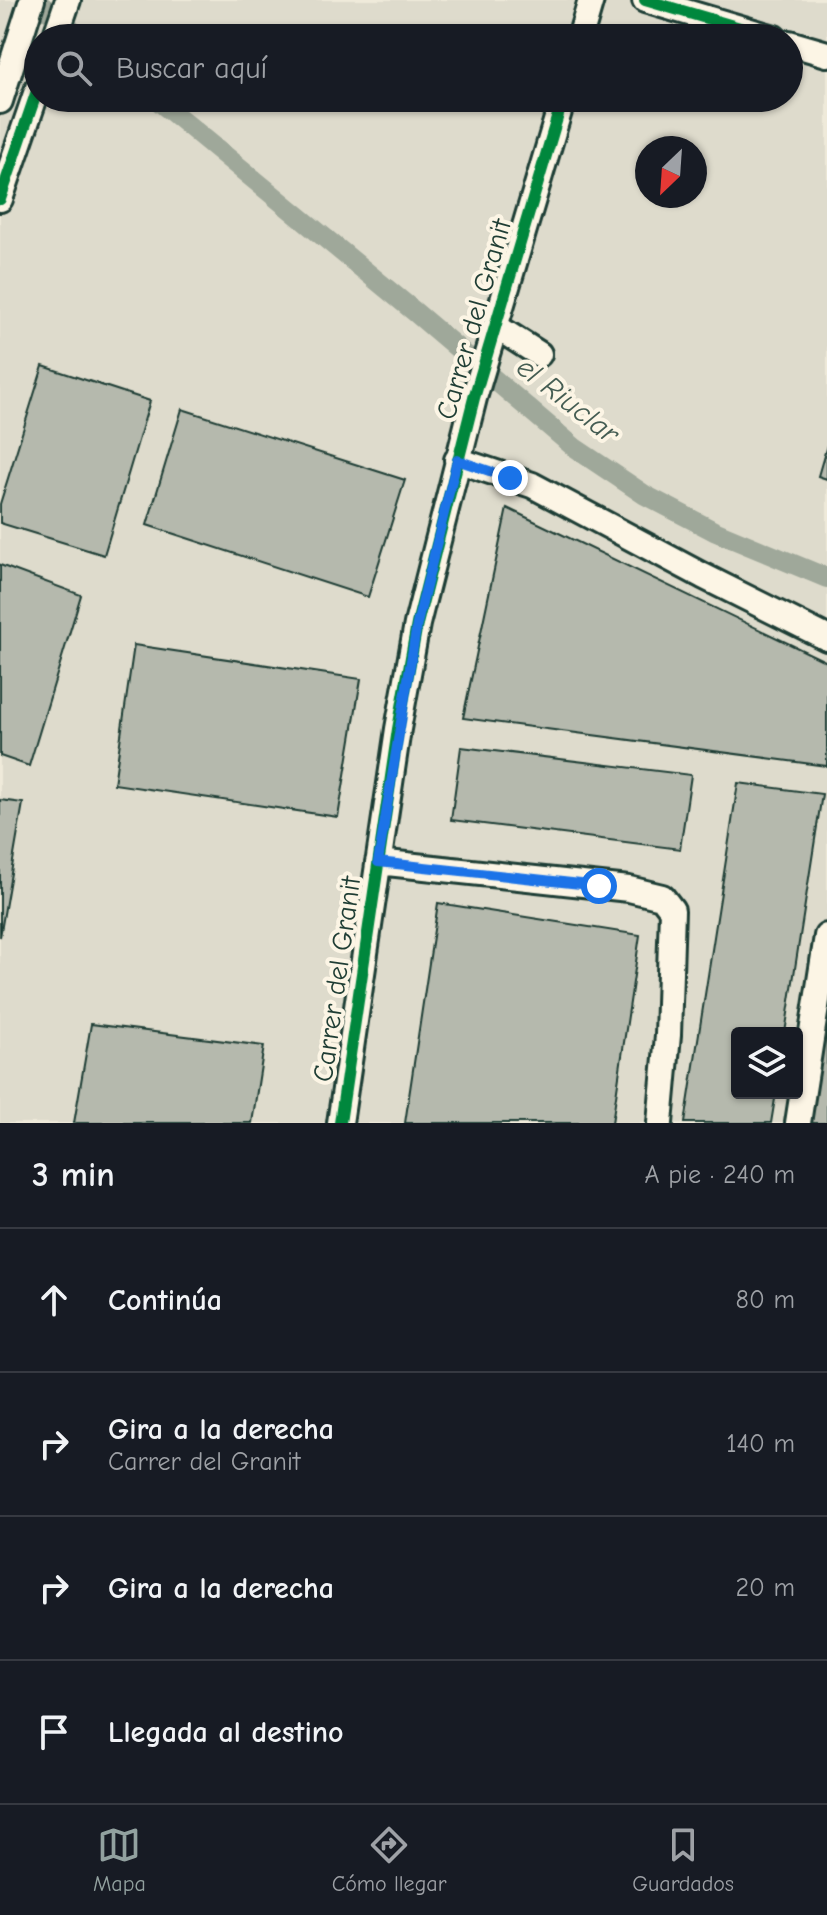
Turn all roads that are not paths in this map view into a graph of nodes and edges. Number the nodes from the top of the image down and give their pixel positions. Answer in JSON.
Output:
{"nodes":[{"id":1,"x":32,"y":0,"type":"edge"},
{"id":2,"x":68,"y":0,"type":"edge"},
{"id":3,"x":591,"y":0,"type":"edge"},
{"id":4,"x":645,"y":0,"type":"edge"},
{"id":5,"x":25,"y":24,"type":"edge"},
{"id":6,"x":60,"y":24,"type":"edge"},
{"id":7,"x":584,"y":24,"type":"edge"},
{"id":8,"x":726,"y":24,"type":"edge"},
{"id":9,"x":24,"y":28,"type":"edge"},
{"id":10,"x":803,"y":47,"type":"edge"},
{"id":11,"x":827,"y":54,"type":"edge"},
{"id":12,"x":0,"y":101,"type":"edge"},
{"id":13,"x":30,"y":112,"type":"edge"},
{"id":14,"x":559,"y":112,"type":"edge"},
{"id":15,"x":0,"y":199,"type":"edge"},
{"id":16,"x":493,"y":332,"type":"junction"},
{"id":17,"x":539,"y":354,"type":"dead end"},
{"id":18,"x":457,"y":460,"type":"junction"},
{"id":19,"x":827,"y":638,"type":"edge"},
{"id":20,"x":378,"y":862,"type":"junction"},
{"id":21,"x":827,"y":936,"type":"edge"},
{"id":22,"x":340,"y":1123,"type":"edge"},
{"id":23,"x":660,"y":1123,"type":"edge"},
{"id":24,"x":798,"y":1123,"type":"edge"}],
"edges":[{"from":1,"to":5,"type":"street"},
{"from":2,"to":6,"type":"street"},
{"from":3,"to":7,"type":"street"},
{"from":4,"to":8,"type":"street"},
{"from":9,"to":12,"type":"street"},
{"from":10,"to":11,"type":"street"},
{"from":13,"to":15,"type":"street"},
{"from":14,"to":16,"type":"street","name":"Carrer del Granit"},
{"from":16,"to":17,"type":"street"},
{"from":16,"to":18,"type":"street","name":"Carrer del Granit"},
{"from":18,"to":19,"type":"street"},
{"from":18,"to":20,"type":"street","name":"Carrer del Granit"},
{"from":20,"to":22,"type":"street","name":"Carrer del Granit"},
{"from":20,"to":23,"type":"street"},
{"from":21,"to":24,"type":"street"}]}
